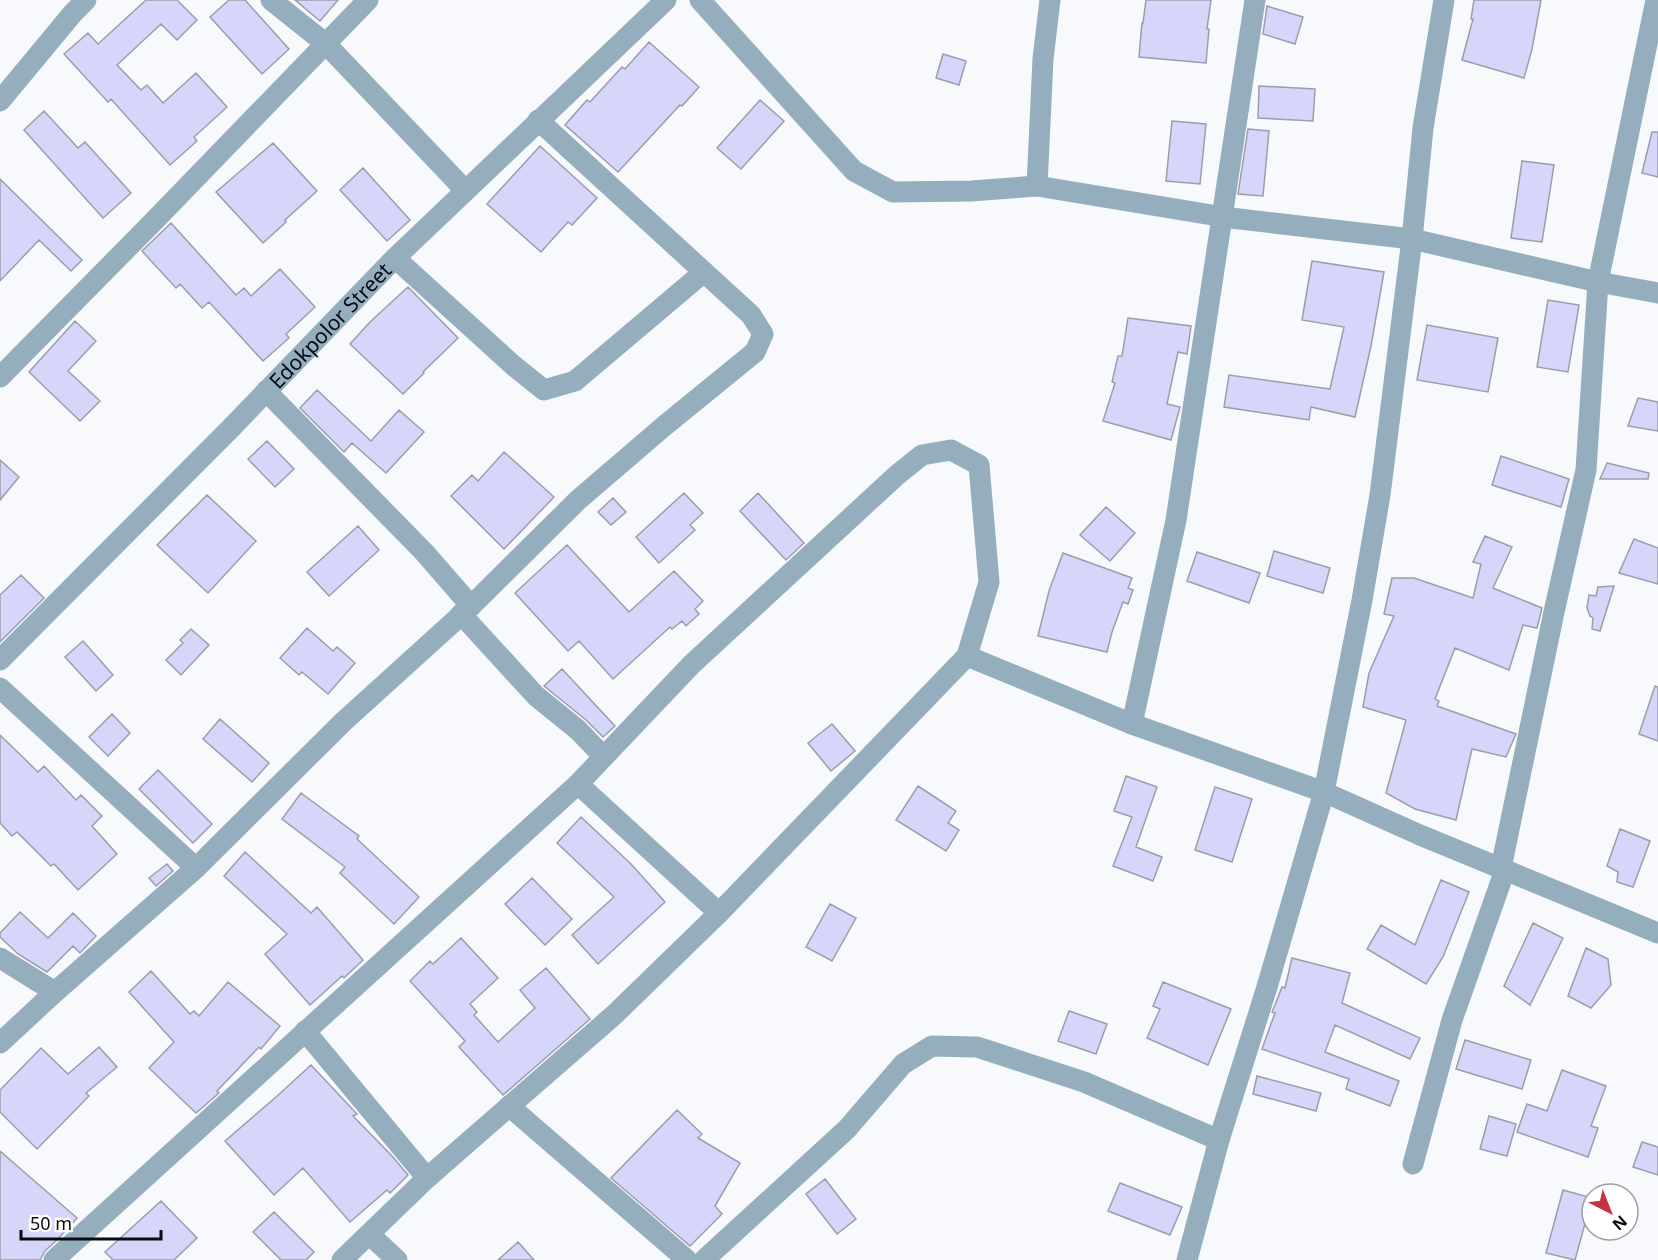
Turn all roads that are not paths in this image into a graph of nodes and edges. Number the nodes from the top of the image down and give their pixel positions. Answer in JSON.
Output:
{"nodes":[{"id":1,"x":86,"y":0,"type":"edge"},
{"id":2,"x":271,"y":0,"type":"edge"},
{"id":3,"x":368,"y":0,"type":"edge"},
{"id":4,"x":666,"y":0,"type":"edge"},
{"id":5,"x":700,"y":0,"type":"edge"},
{"id":6,"x":1050,"y":0,"type":"edge"},
{"id":7,"x":1255,"y":0,"type":"edge"},
{"id":8,"x":1444,"y":0,"type":"edge"},
{"id":9,"x":1656,"y":0,"type":"edge"},
{"id":10,"x":325,"y":43,"type":"junction"},
{"id":11,"x":0,"y":101,"type":"edge"},
{"id":12,"x":538,"y":120,"type":"junction"},
{"id":13,"x":1037,"y":186,"type":"junction"},
{"id":14,"x":465,"y":190,"type":"junction"},
{"id":15,"x":1222,"y":218,"type":"junction"},
{"id":16,"x":1412,"y":239,"type":"junction"},
{"id":17,"x":394,"y":258,"type":"junction"},
{"id":18,"x":704,"y":272,"type":"junction"},
{"id":19,"x":1598,"y":282,"type":"junction"},
{"id":20,"x":1658,"y":293,"type":"edge"},
{"id":21,"x":0,"y":377,"type":"edge"},
{"id":22,"x":266,"y":391,"type":"junction"},
{"id":23,"x":466,"y":610,"type":"junction"},
{"id":24,"x":967,"y":656,"type":"junction"},
{"id":25,"x":0,"y":660,"type":"edge"},
{"id":26,"x":0,"y":687,"type":"edge"},
{"id":27,"x":1132,"y":724,"type":"junction"},
{"id":28,"x":603,"y":756,"type":"junction"},
{"id":29,"x":578,"y":784,"type":"junction"},
{"id":30,"x":1324,"y":792,"type":"junction"},
{"id":31,"x":196,"y":867,"type":"junction"},
{"id":32,"x":1503,"y":869,"type":"junction"},
{"id":33,"x":719,"y":913,"type":"junction"},
{"id":34,"x":1658,"y":933,"type":"edge"},
{"id":35,"x":0,"y":958,"type":"edge"},
{"id":36,"x":55,"y":992,"type":"junction"},
{"id":37,"x":305,"y":1031,"type":"junction"},
{"id":38,"x":0,"y":1043,"type":"edge"},
{"id":39,"x":509,"y":1106,"type":"junction"},
{"id":40,"x":1219,"y":1140,"type":"junction"},
{"id":41,"x":1413,"y":1164,"type":"dead end"},
{"id":42,"x":427,"y":1178,"type":"junction"},
{"id":43,"x":370,"y":1235,"type":"junction"},
{"id":44,"x":54,"y":1260,"type":"edge"},
{"id":45,"x":342,"y":1260,"type":"edge"},
{"id":46,"x":397,"y":1260,"type":"edge"},
{"id":47,"x":687,"y":1260,"type":"edge"},
{"id":48,"x":704,"y":1260,"type":"edge"},
{"id":49,"x":1187,"y":1260,"type":"edge"}],
"edges":[{"from":1,"to":11,"type":"street"},
{"from":2,"to":10,"type":"street"},
{"from":3,"to":10,"type":"street"},
{"from":4,"to":12,"type":"street","name":"Edokpolor Street"},
{"from":5,"to":13,"type":"street"},
{"from":6,"to":13,"type":"street"},
{"from":7,"to":15,"type":"street"},
{"from":8,"to":16,"type":"street"},
{"from":9,"to":19,"type":"street"},
{"from":10,"to":14,"type":"street"},
{"from":10,"to":21,"type":"street"},
{"from":12,"to":14,"type":"street","name":"Edokpolor Street"},
{"from":12,"to":18,"type":"street"},
{"from":13,"to":15,"type":"street"},
{"from":14,"to":17,"type":"street","name":"Edokpolor Street"},
{"from":15,"to":16,"type":"street"},
{"from":15,"to":27,"type":"street"},
{"from":16,"to":19,"type":"street"},
{"from":16,"to":30,"type":"street"},
{"from":17,"to":18,"type":"street"},
{"from":17,"to":22,"type":"street","name":"Edokpolor Street"},
{"from":18,"to":23,"type":"street"},
{"from":19,"to":20,"type":"street"},
{"from":19,"to":32,"type":"street"},
{"from":22,"to":23,"type":"street"},
{"from":22,"to":25,"type":"street","name":"Edokpolor Street"},
{"from":23,"to":28,"type":"street"},
{"from":23,"to":31,"type":"street"},
{"from":24,"to":27,"type":"street"},
{"from":24,"to":28,"type":"street"},
{"from":24,"to":33,"type":"street"},
{"from":26,"to":31,"type":"street"},
{"from":27,"to":30,"type":"street"},
{"from":28,"to":29,"type":"street"},
{"from":29,"to":33,"type":"street"},
{"from":29,"to":37,"type":"street"},
{"from":30,"to":32,"type":"street"},
{"from":30,"to":40,"type":"street"},
{"from":31,"to":36,"type":"street"},
{"from":32,"to":34,"type":"street"},
{"from":32,"to":41,"type":"street"},
{"from":33,"to":39,"type":"street"},
{"from":35,"to":36,"type":"street"},
{"from":36,"to":38,"type":"street"},
{"from":37,"to":42,"type":"street"},
{"from":37,"to":44,"type":"street"},
{"from":39,"to":42,"type":"street"},
{"from":39,"to":47,"type":"street"},
{"from":40,"to":48,"type":"street"},
{"from":40,"to":49,"type":"street"},
{"from":42,"to":43,"type":"street"},
{"from":43,"to":45,"type":"street"},
{"from":43,"to":46,"type":"street"}]}
